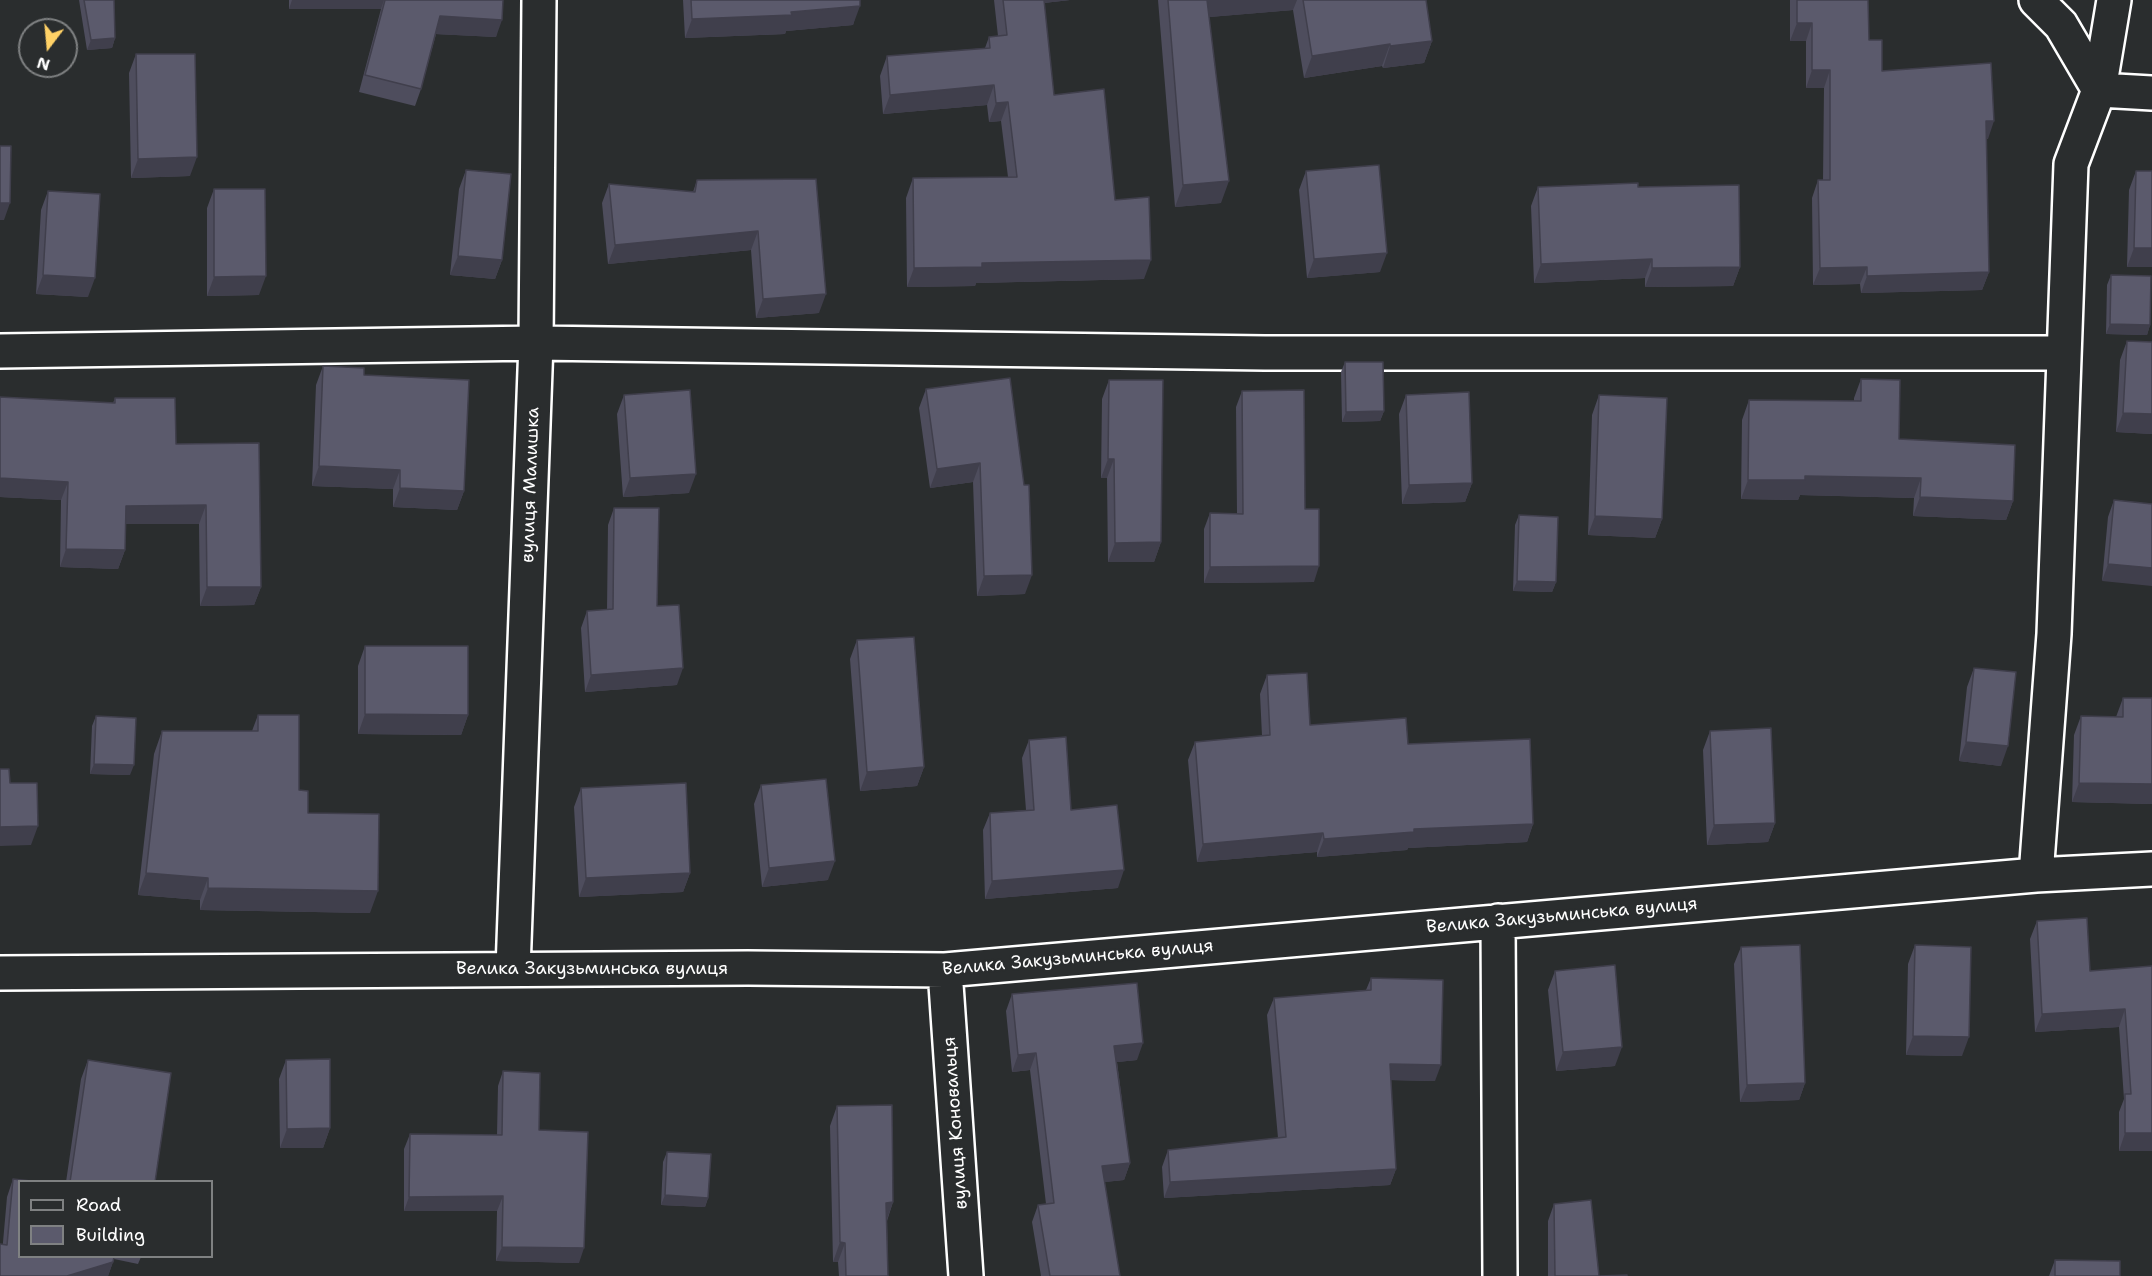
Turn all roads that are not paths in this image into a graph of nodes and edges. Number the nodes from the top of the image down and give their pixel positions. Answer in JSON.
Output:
{"nodes":[{"id":1,"x":539,"y":0,"type":"edge"},
{"id":2,"x":2036,"y":0,"type":"edge"},
{"id":3,"x":2115,"y":0,"type":"edge"},
{"id":4,"x":2099,"y":90,"type":"junction"},
{"id":5,"x":2152,"y":93,"type":"edge"},
{"id":6,"x":536,"y":343,"type":"junction"},
{"id":7,"x":0,"y":351,"type":"edge"},
{"id":8,"x":2064,"y":353,"type":"junction"},
{"id":9,"x":2152,"y":869,"type":"edge"},
{"id":10,"x":2036,"y":875,"type":"junction"},
{"id":11,"x":1498,"y":921,"type":"junction"},
{"id":12,"x":513,"y":969,"type":"junction"},
{"id":13,"x":945,"y":970,"type":"junction"},
{"id":14,"x":0,"y":973,"type":"edge"},
{"id":15,"x":966,"y":1276,"type":"edge"},
{"id":16,"x":1500,"y":1276,"type":"edge"}],
"edges":[{"from":1,"to":6,"type":"street","name":"вулиця Малишка"},
{"from":2,"to":4,"type":"street"},
{"from":3,"to":4,"type":"street"},
{"from":4,"to":5,"type":"street"},
{"from":4,"to":8,"type":"street"},
{"from":6,"to":7,"type":"street"},
{"from":6,"to":8,"type":"street"},
{"from":6,"to":12,"type":"street","name":"вулиця Малишка"},
{"from":8,"to":10,"type":"street"},
{"from":9,"to":10,"type":"street","name":"Велика Закузьминська вулиця"},
{"from":10,"to":11,"type":"street","name":"Велика Закузьминська вулиця"},
{"from":11,"to":13,"type":"street","name":"Велика Закузьминська вулиця"},
{"from":11,"to":16,"type":"street"},
{"from":12,"to":13,"type":"street","name":"Велика Закузьминська вулиця"},
{"from":12,"to":14,"type":"street","name":"Велика Закузьминська вулиця"},
{"from":13,"to":15,"type":"street","name":"вулиця Коновальця"}]}
